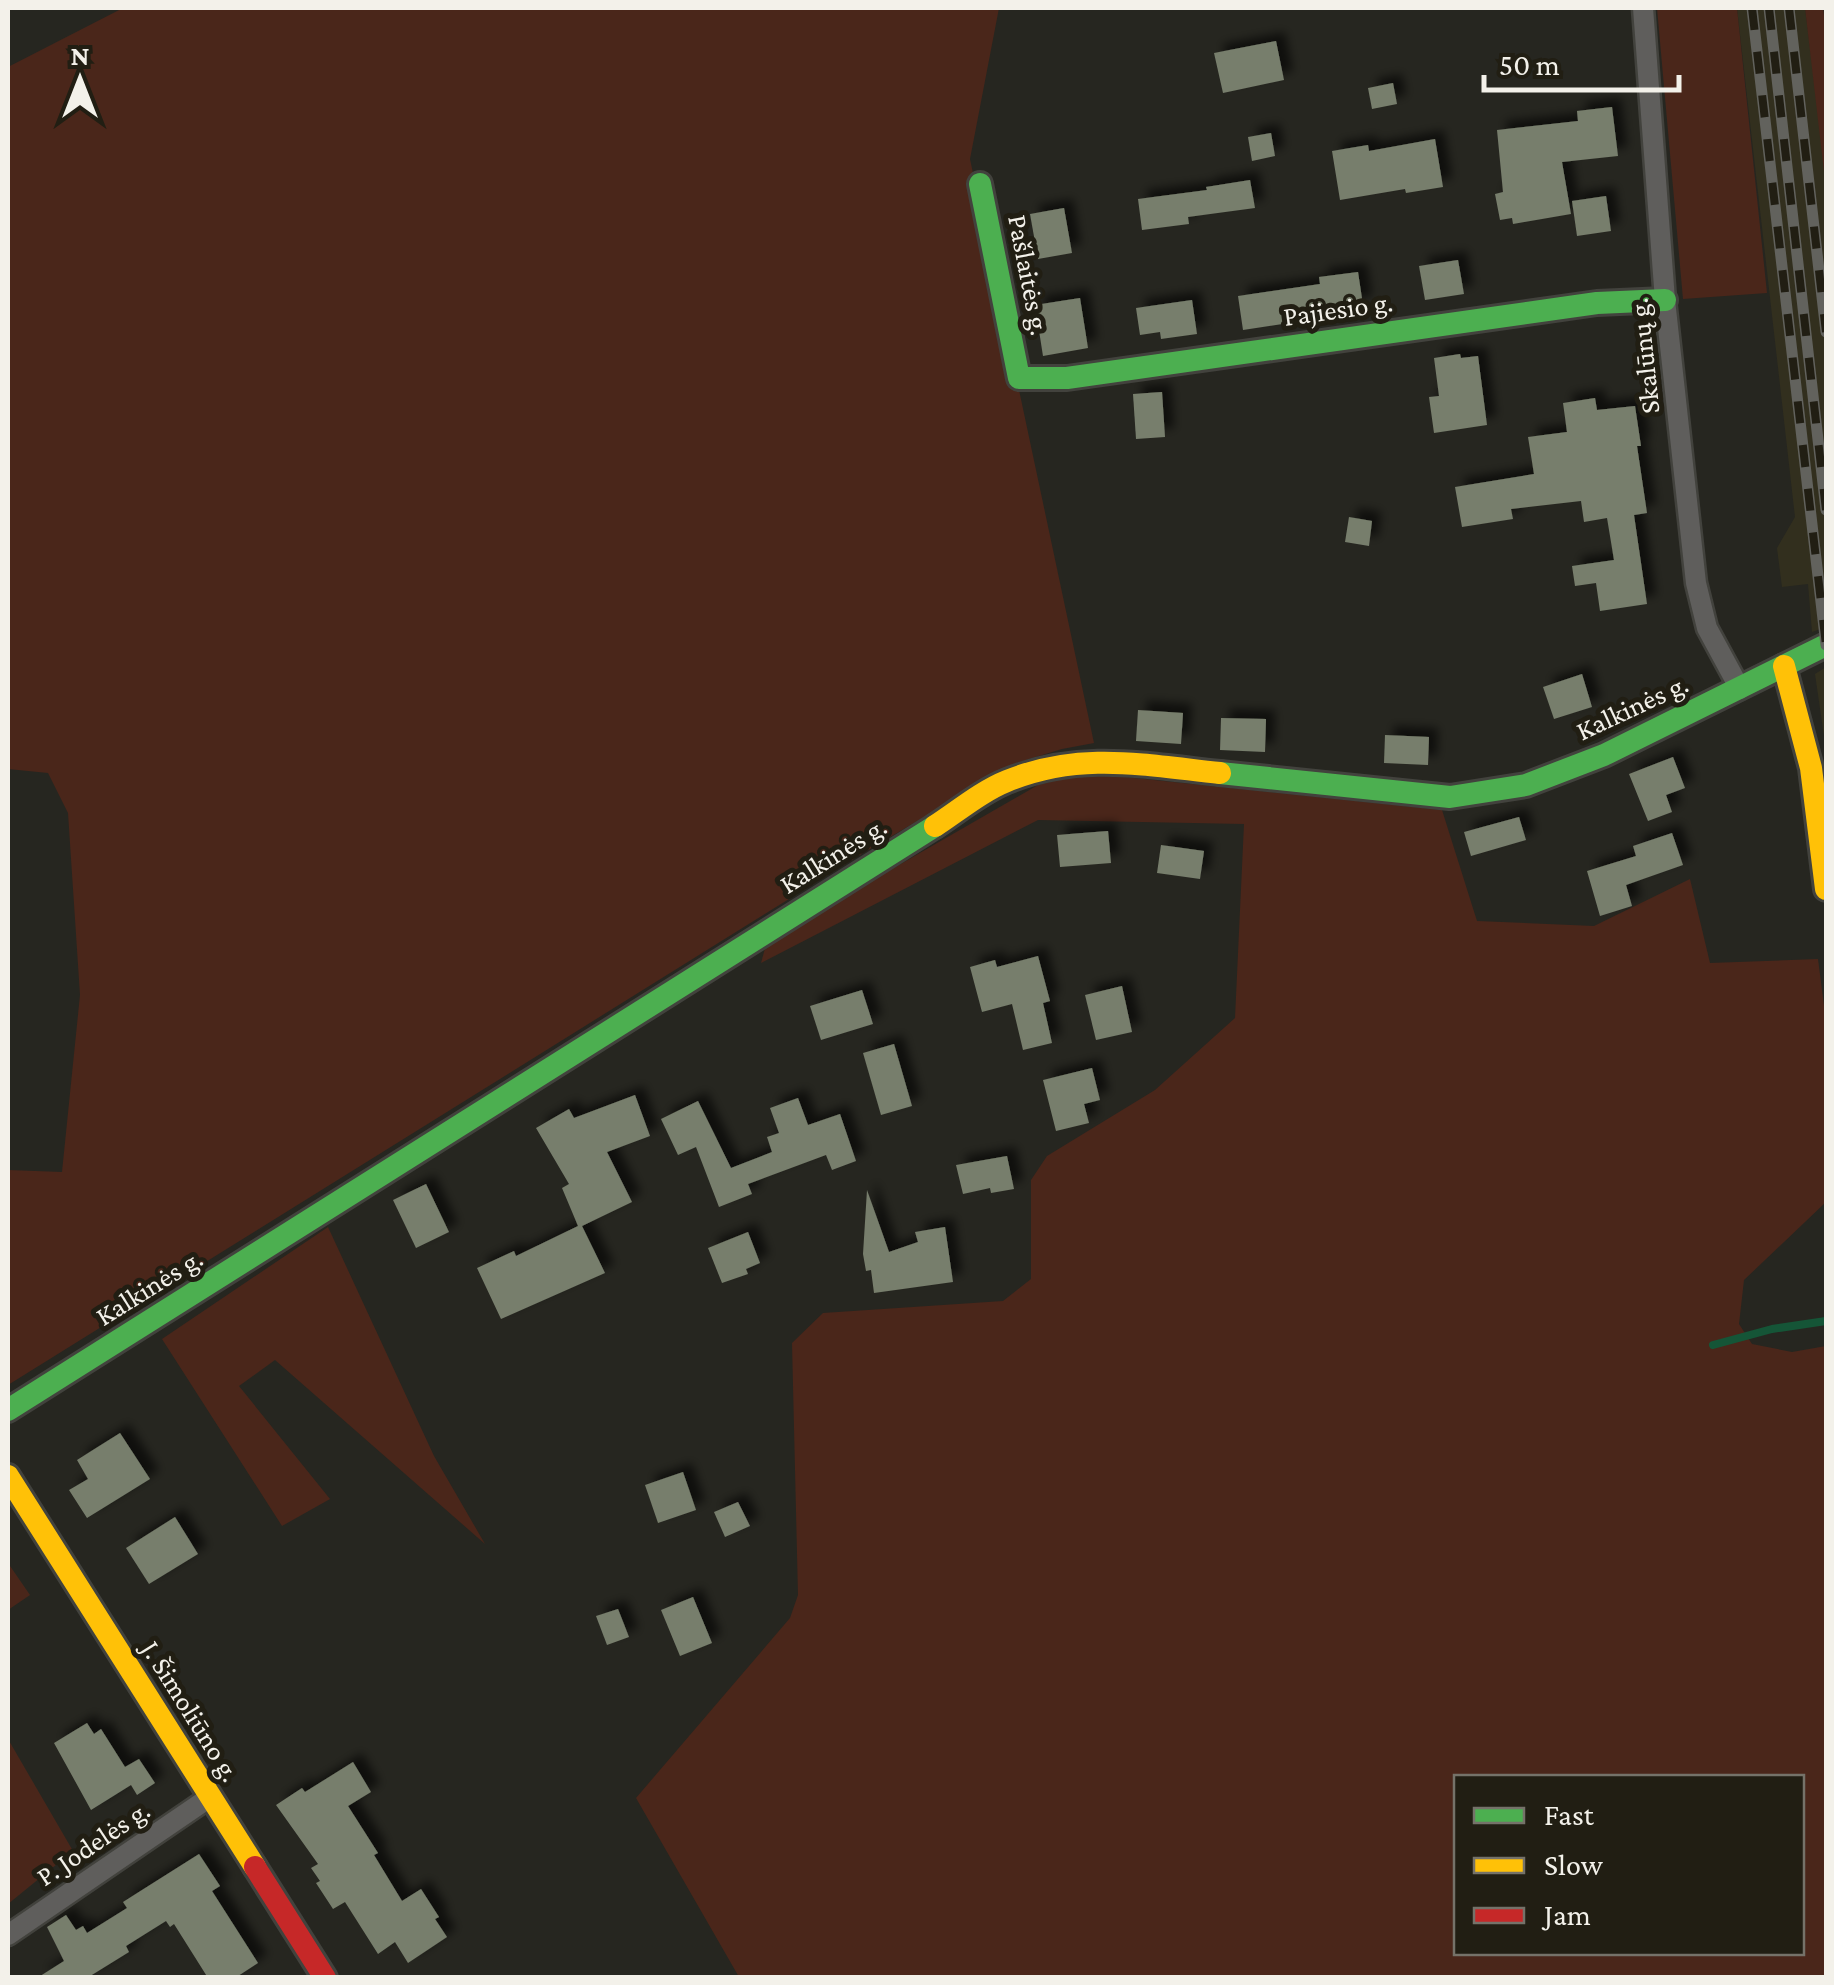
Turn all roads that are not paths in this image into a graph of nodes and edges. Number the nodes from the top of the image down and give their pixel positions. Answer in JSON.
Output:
{"nodes":[{"id":1,"x":1644,"y":8,"type":"edge"},
{"id":2,"x":980,"y":184,"type":"dead end"},
{"id":3,"x":1666,"y":300,"type":"junction"},
{"id":4,"x":1019,"y":378,"type":"joint"},
{"id":5,"x":1826,"y":645,"type":"edge"},
{"id":6,"x":1784,"y":666,"type":"junction"},
{"id":7,"x":1740,"y":689,"type":"junction"},
{"id":8,"x":1826,"y":889,"type":"edge"},
{"id":9,"x":8,"y":1410,"type":"edge"},
{"id":10,"x":8,"y":1476,"type":"edge"},
{"id":11,"x":210,"y":1797,"type":"junction"},
{"id":12,"x":8,"y":1935,"type":"edge"},
{"id":13,"x":326,"y":1978,"type":"edge"}],
"edges":[{"from":1,"to":3,"type":"street","name":"Skalūnų g."},
{"from":2,"to":4,"type":"main road","name":"Pašlaitės g."},
{"from":3,"to":4,"type":"main road","name":"Pajiesio g."},
{"from":3,"to":7,"type":"street","name":"Skalūnų g."},
{"from":5,"to":6,"type":"main road","name":"Kalkinės g."},
{"from":6,"to":7,"type":"main road","name":"Kalkinės g."},
{"from":6,"to":8,"type":"main road"},
{"from":7,"to":9,"type":"main road","name":"Kalkinės g."},
{"from":10,"to":11,"type":"main road","name":"J. Šimoliūno g."},
{"from":11,"to":12,"type":"street","name":"P. Jodelės g."},
{"from":11,"to":13,"type":"main road","name":"J. Šimoliūno g."}]}
